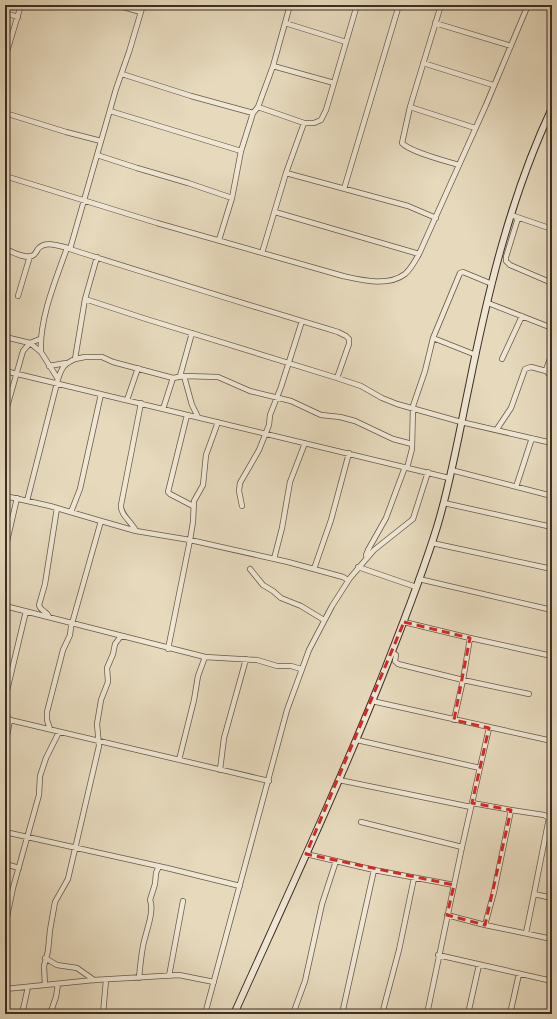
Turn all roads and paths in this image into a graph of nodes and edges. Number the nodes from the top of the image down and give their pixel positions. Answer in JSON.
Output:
{"nodes":[{"id":1,"x":21,"y":5,"type":"edge"},
{"id":2,"x":116,"y":5,"type":"edge"},
{"id":3,"x":143,"y":5,"type":"edge"},
{"id":4,"x":290,"y":5,"type":"edge"},
{"id":5,"x":357,"y":5,"type":"edge"},
{"id":6,"x":399,"y":5,"type":"edge"},
{"id":7,"x":440,"y":5,"type":"edge"},
{"id":8,"x":528,"y":5,"type":"edge"},
{"id":9,"x":141,"y":12,"type":"junction"},
{"id":10,"x":5,"y":13,"type":"edge"},
{"id":11,"x":18,"y":17,"type":"junction"},
{"id":12,"x":285,"y":23,"type":"junction"},
{"id":13,"x":435,"y":23,"type":"junction"},
{"id":14,"x":346,"y":42,"type":"junction"},
{"id":15,"x":511,"y":46,"type":"junction"},
{"id":16,"x":5,"y":55,"type":"edge"},
{"id":17,"x":423,"y":63,"type":"junction"},
{"id":18,"x":273,"y":66,"type":"junction"},
{"id":19,"x":122,"y":74,"type":"junction"},
{"id":20,"x":334,"y":83,"type":"junction"},
{"id":21,"x":493,"y":86,"type":"junction"},
{"id":22,"x":258,"y":107,"type":"junction"},
{"id":23,"x":410,"y":107,"type":"junction"},
{"id":24,"x":552,"y":108,"type":"edge"},
{"id":25,"x":110,"y":111,"type":"junction"},
{"id":26,"x":5,"y":113,"type":"edge"},
{"id":27,"x":253,"y":113,"type":"junction"},
{"id":28,"x":304,"y":122,"type":"junction"},
{"id":29,"x":475,"y":128,"type":"junction"},
{"id":30,"x":101,"y":141,"type":"junction"},
{"id":31,"x":241,"y":151,"type":"junction"},
{"id":32,"x":97,"y":155,"type":"junction"},
{"id":33,"x":459,"y":165,"type":"junction"},
{"id":34,"x":286,"y":173,"type":"junction"},
{"id":35,"x":5,"y":176,"type":"edge"},
{"id":36,"x":344,"y":189,"type":"junction"},
{"id":37,"x":232,"y":198,"type":"junction"},
{"id":38,"x":84,"y":200,"type":"junction"},
{"id":39,"x":274,"y":212,"type":"junction"},
{"id":40,"x":511,"y":215,"type":"junction"},
{"id":41,"x":436,"y":218,"type":"junction"},
{"id":42,"x":518,"y":218,"type":"junction"},
{"id":43,"x":552,"y":229,"type":"edge"},
{"id":44,"x":219,"y":240,"type":"junction"},
{"id":45,"x":5,"y":249,"type":"edge"},
{"id":46,"x":68,"y":249,"type":"junction"},
{"id":47,"x":262,"y":253,"type":"junction"},
{"id":48,"x":419,"y":254,"type":"junction"},
{"id":49,"x":30,"y":256,"type":"junction"},
{"id":50,"x":97,"y":257,"type":"junction"},
{"id":51,"x":552,"y":282,"type":"edge"},
{"id":52,"x":492,"y":284,"type":"junction"},
{"id":53,"x":18,"y":296,"type":"dead end"},
{"id":54,"x":85,"y":299,"type":"junction"},
{"id":55,"x":488,"y":303,"type":"junction"},
{"id":56,"x":522,"y":316,"type":"junction"},
{"id":57,"x":302,"y":321,"type":"junction"},
{"id":58,"x":552,"y":328,"type":"edge"},
{"id":59,"x":192,"y":333,"type":"junction"},
{"id":60,"x":5,"y":337,"type":"edge"},
{"id":61,"x":433,"y":338,"type":"junction"},
{"id":62,"x":40,"y":339,"type":"junction"},
{"id":63,"x":30,"y":343,"type":"junction"},
{"id":64,"x":41,"y":352,"type":"junction"},
{"id":65,"x":552,"y":353,"type":"edge"},
{"id":66,"x":476,"y":355,"type":"junction"},
{"id":67,"x":76,"y":359,"type":"junction"},
{"id":68,"x":502,"y":359,"type":"dead end"},
{"id":69,"x":289,"y":362,"type":"junction"},
{"id":70,"x":66,"y":363,"type":"junction"},
{"id":71,"x":49,"y":366,"type":"junction"},
{"id":72,"x":138,"y":368,"type":"junction"},
{"id":73,"x":5,"y":371,"type":"edge"},
{"id":74,"x":546,"y":371,"type":"junction"},
{"id":75,"x":17,"y":374,"type":"junction"},
{"id":76,"x":182,"y":376,"type":"junction"},
{"id":77,"x":552,"y":376,"type":"edge"},
{"id":78,"x":173,"y":378,"type":"junction"},
{"id":79,"x":338,"y":378,"type":"junction"},
{"id":80,"x":58,"y":382,"type":"junction"},
{"id":81,"x":101,"y":394,"type":"junction"},
{"id":82,"x":277,"y":398,"type":"junction"},
{"id":83,"x":127,"y":400,"type":"junction"},
{"id":84,"x":141,"y":403,"type":"junction"},
{"id":85,"x":163,"y":408,"type":"junction"},
{"id":86,"x":413,"y":408,"type":"junction"},
{"id":87,"x":5,"y":414,"type":"edge"},
{"id":88,"x":187,"y":415,"type":"junction"},
{"id":89,"x":198,"y":417,"type":"junction"},
{"id":90,"x":218,"y":422,"type":"junction"},
{"id":91,"x":461,"y":422,"type":"junction"},
{"id":92,"x":497,"y":429,"type":"junction"},
{"id":93,"x":265,"y":434,"type":"junction"},
{"id":94,"x":532,"y":438,"type":"junction"},
{"id":95,"x":305,"y":443,"type":"junction"},
{"id":96,"x":552,"y":443,"type":"edge"},
{"id":97,"x":412,"y":444,"type":"junction"},
{"id":98,"x":349,"y":453,"type":"junction"},
{"id":99,"x":406,"y":468,"type":"junction"},
{"id":100,"x":451,"y":470,"type":"junction"},
{"id":101,"x":428,"y":472,"type":"junction"},
{"id":102,"x":449,"y":478,"type":"junction"},
{"id":103,"x":516,"y":487,"type":"junction"},
{"id":104,"x":5,"y":496,"type":"edge"},
{"id":105,"x":552,"y":496,"type":"edge"},
{"id":106,"x":17,"y":498,"type":"junction"},
{"id":107,"x":27,"y":501,"type":"junction"},
{"id":108,"x":444,"y":503,"type":"junction"},
{"id":109,"x":193,"y":506,"type":"junction"},
{"id":110,"x":242,"y":506,"type":"dead end"},
{"id":111,"x":57,"y":508,"type":"junction"},
{"id":112,"x":71,"y":512,"type":"junction"},
{"id":113,"x":100,"y":521,"type":"junction"},
{"id":114,"x":552,"y":528,"type":"edge"},
{"id":115,"x":136,"y":531,"type":"junction"},
{"id":116,"x":190,"y":540,"type":"junction"},
{"id":117,"x":432,"y":543,"type":"junction"},
{"id":118,"x":5,"y":550,"type":"edge"},
{"id":119,"x":367,"y":558,"type":"junction"},
{"id":120,"x":274,"y":559,"type":"junction"},
{"id":121,"x":358,"y":567,"type":"junction"},
{"id":122,"x":250,"y":569,"type":"dead end"},
{"id":123,"x":314,"y":569,"type":"junction"},
{"id":124,"x":552,"y":569,"type":"edge"},
{"id":125,"x":419,"y":579,"type":"junction"},
{"id":126,"x":348,"y":580,"type":"junction"},
{"id":127,"x":416,"y":587,"type":"junction"},
{"id":128,"x":5,"y":606,"type":"edge"},
{"id":129,"x":552,"y":610,"type":"edge"},
{"id":130,"x":26,"y":611,"type":"junction"},
{"id":131,"x":49,"y":617,"type":"junction"},
{"id":132,"x":324,"y":620,"type":"junction"},
{"id":133,"x":404,"y":622,"type":"junction"},
{"id":134,"x":73,"y":623,"type":"junction"},
{"id":135,"x":120,"y":636,"type":"junction"},
{"id":136,"x":470,"y":638,"type":"junction"},
{"id":137,"x":168,"y":649,"type":"junction"},
{"id":138,"x":392,"y":652,"type":"junction"},
{"id":139,"x":552,"y":656,"type":"edge"},
{"id":140,"x":205,"y":657,"type":"junction"},
{"id":141,"x":246,"y":659,"type":"junction"},
{"id":142,"x":301,"y":669,"type":"junction"},
{"id":143,"x":463,"y":680,"type":"junction"},
{"id":144,"x":529,"y":694,"type":"dead end"},
{"id":145,"x":5,"y":699,"type":"edge"},
{"id":146,"x":372,"y":701,"type":"junction"},
{"id":147,"x":5,"y":715,"type":"edge"},
{"id":148,"x":10,"y":720,"type":"junction"},
{"id":149,"x":454,"y":720,"type":"junction"},
{"id":150,"x":488,"y":728,"type":"junction"},
{"id":151,"x":50,"y":730,"type":"junction"},
{"id":152,"x":59,"y":732,"type":"junction"},
{"id":153,"x":357,"y":740,"type":"junction"},
{"id":154,"x":99,"y":741,"type":"junction"},
{"id":155,"x":552,"y":741,"type":"edge"},
{"id":156,"x":5,"y":746,"type":"edge"},
{"id":157,"x":179,"y":760,"type":"junction"},
{"id":158,"x":480,"y":768,"type":"junction"},
{"id":159,"x":220,"y":770,"type":"junction"},
{"id":160,"x":339,"y":780,"type":"junction"},
{"id":161,"x":269,"y":781,"type":"junction"},
{"id":162,"x":471,"y":805,"type":"junction"},
{"id":163,"x":511,"y":810,"type":"junction"},
{"id":164,"x":361,"y":822,"type":"dead end"},
{"id":165,"x":5,"y":832,"type":"edge"},
{"id":166,"x":28,"y":837,"type":"junction"},
{"id":167,"x":462,"y":846,"type":"junction"},
{"id":168,"x":75,"y":847,"type":"junction"},
{"id":169,"x":306,"y":854,"type":"junction"},
{"id":170,"x":336,"y":861,"type":"junction"},
{"id":171,"x":5,"y":864,"type":"edge"},
{"id":172,"x":159,"y":866,"type":"junction"},
{"id":173,"x":19,"y":868,"type":"junction"},
{"id":174,"x":374,"y":870,"type":"junction"},
{"id":175,"x":414,"y":878,"type":"junction"},
{"id":176,"x":454,"y":884,"type":"junction"},
{"id":177,"x":240,"y":886,"type":"junction"},
{"id":178,"x":534,"y":894,"type":"junction"},
{"id":179,"x":552,"y":898,"type":"edge"},
{"id":180,"x":184,"y":901,"type":"dead end"},
{"id":181,"x":447,"y":916,"type":"junction"},
{"id":182,"x":485,"y":925,"type":"junction"},
{"id":183,"x":5,"y":926,"type":"edge"},
{"id":184,"x":526,"y":933,"type":"junction"},
{"id":185,"x":552,"y":940,"type":"edge"},
{"id":186,"x":438,"y":955,"type":"junction"},
{"id":187,"x":46,"y":958,"type":"junction"},
{"id":188,"x":479,"y":965,"type":"junction"},
{"id":189,"x":519,"y":974,"type":"junction"},
{"id":190,"x":169,"y":976,"type":"junction"},
{"id":191,"x":139,"y":978,"type":"junction"},
{"id":192,"x":94,"y":980,"type":"junction"},
{"id":193,"x":106,"y":980,"type":"junction"},
{"id":194,"x":552,"y":981,"type":"edge"},
{"id":195,"x":214,"y":982,"type":"junction"},
{"id":196,"x":58,"y":984,"type":"junction"},
{"id":197,"x":45,"y":985,"type":"junction"},
{"id":198,"x":28,"y":987,"type":"junction"},
{"id":199,"x":5,"y":989,"type":"edge"},
{"id":200,"x":22,"y":1014,"type":"edge"},
{"id":201,"x":50,"y":1014,"type":"edge"},
{"id":202,"x":103,"y":1014,"type":"edge"},
{"id":203,"x":205,"y":1014,"type":"edge"},
{"id":204,"x":234,"y":1014,"type":"edge"},
{"id":205,"x":293,"y":1014,"type":"edge"},
{"id":206,"x":342,"y":1014,"type":"edge"},
{"id":207,"x":382,"y":1014,"type":"edge"},
{"id":208,"x":427,"y":1014,"type":"edge"},
{"id":209,"x":468,"y":1014,"type":"edge"},
{"id":210,"x":510,"y":1014,"type":"edge"}],
"edges":[{"from":1,"to":11,"type":"street"},
{"from":2,"to":9,"type":"street"},
{"from":3,"to":9,"type":"street"},
{"from":4,"to":12,"type":"street"},
{"from":5,"to":14,"type":"street"},
{"from":6,"to":36,"type":"street"},
{"from":7,"to":13,"type":"street"},
{"from":8,"to":15,"type":"street"},
{"from":9,"to":19,"type":"street"},
{"from":10,"to":11,"type":"street"},
{"from":11,"to":16,"type":"street"},
{"from":12,"to":14,"type":"street"},
{"from":12,"to":18,"type":"street"},
{"from":13,"to":15,"type":"street"},
{"from":13,"to":17,"type":"street"},
{"from":14,"to":20,"type":"street"},
{"from":15,"to":21,"type":"street"},
{"from":17,"to":21,"type":"street"},
{"from":17,"to":23,"type":"street"},
{"from":18,"to":20,"type":"street"},
{"from":18,"to":22,"type":"street"},
{"from":19,"to":25,"type":"street"},
{"from":19,"to":27,"type":"street"},
{"from":20,"to":28,"type":"street"},
{"from":21,"to":29,"type":"street"},
{"from":22,"to":27,"type":"street"},
{"from":22,"to":28,"type":"street"},
{"from":23,"to":29,"type":"street"},
{"from":23,"to":33,"type":"street"},
{"from":24,"to":40,"type":"street"},
{"from":25,"to":30,"type":"street"},
{"from":25,"to":31,"type":"street"},
{"from":26,"to":30,"type":"street"},
{"from":27,"to":31,"type":"street"},
{"from":28,"to":34,"type":"street"},
{"from":29,"to":33,"type":"street"},
{"from":30,"to":32,"type":"street"},
{"from":31,"to":37,"type":"street"},
{"from":32,"to":37,"type":"street"},
{"from":32,"to":38,"type":"street"},
{"from":33,"to":41,"type":"street"},
{"from":34,"to":36,"type":"street"},
{"from":34,"to":39,"type":"street"},
{"from":35,"to":38,"type":"street"},
{"from":36,"to":41,"type":"street"},
{"from":37,"to":44,"type":"street"},
{"from":38,"to":44,"type":"street"},
{"from":38,"to":46,"type":"street"},
{"from":39,"to":47,"type":"street"},
{"from":39,"to":48,"type":"street"},
{"from":40,"to":42,"type":"street"},
{"from":40,"to":52,"type":"street"},
{"from":41,"to":48,"type":"street"},
{"from":42,"to":43,"type":"street"},
{"from":42,"to":51,"type":"street"},
{"from":44,"to":47,"type":"street"},
{"from":45,"to":49,"type":"street"},
{"from":46,"to":49,"type":"street"},
{"from":46,"to":50,"type":"street"},
{"from":46,"to":62,"type":"street"},
{"from":47,"to":48,"type":"street"},
{"from":49,"to":53,"type":"street"},
{"from":50,"to":54,"type":"street"},
{"from":50,"to":57,"type":"street"},
{"from":52,"to":55,"type":"street"},
{"from":52,"to":61,"type":"street"},
{"from":54,"to":59,"type":"street"},
{"from":54,"to":67,"type":"street"},
{"from":55,"to":56,"type":"street"},
{"from":55,"to":66,"type":"street"},
{"from":56,"to":58,"type":"street"},
{"from":56,"to":68,"type":"street"},
{"from":57,"to":69,"type":"street"},
{"from":57,"to":79,"type":"street"},
{"from":59,"to":69,"type":"street"},
{"from":59,"to":76,"type":"street"},
{"from":60,"to":63,"type":"street"},
{"from":61,"to":66,"type":"street"},
{"from":61,"to":86,"type":"street"},
{"from":62,"to":63,"type":"street"},
{"from":62,"to":64,"type":"street"},
{"from":63,"to":64,"type":"street"},
{"from":63,"to":75,"type":"street"},
{"from":64,"to":71,"type":"street"},
{"from":65,"to":74,"type":"street"},
{"from":66,"to":91,"type":"street"},
{"from":67,"to":70,"type":"street"},
{"from":67,"to":72,"type":"street"},
{"from":69,"to":79,"type":"street"},
{"from":69,"to":82,"type":"street"},
{"from":70,"to":71,"type":"street"},
{"from":70,"to":80,"type":"street"},
{"from":71,"to":80,"type":"street"},
{"from":72,"to":78,"type":"street"},
{"from":72,"to":83,"type":"street"},
{"from":73,"to":75,"type":"street"},
{"from":74,"to":77,"type":"street"},
{"from":74,"to":92,"type":"street"},
{"from":75,"to":80,"type":"street"},
{"from":75,"to":87,"type":"street"},
{"from":76,"to":78,"type":"street"},
{"from":76,"to":82,"type":"street"},
{"from":76,"to":89,"type":"street"},
{"from":78,"to":85,"type":"street"},
{"from":79,"to":86,"type":"street"},
{"from":80,"to":81,"type":"street"},
{"from":80,"to":107,"type":"street"},
{"from":81,"to":83,"type":"street"},
{"from":81,"to":112,"type":"street"},
{"from":82,"to":93,"type":"street"},
{"from":82,"to":97,"type":"street"},
{"from":83,"to":84,"type":"street"},
{"from":84,"to":85,"type":"street"},
{"from":84,"to":115,"type":"street"},
{"from":85,"to":88,"type":"street"},
{"from":86,"to":91,"type":"street"},
{"from":86,"to":97,"type":"street"},
{"from":88,"to":89,"type":"street"},
{"from":88,"to":109,"type":"street"},
{"from":89,"to":90,"type":"street"},
{"from":90,"to":93,"type":"street"},
{"from":90,"to":109,"type":"street"},
{"from":91,"to":92,"type":"street"},
{"from":91,"to":100,"type":"street"},
{"from":92,"to":94,"type":"street"},
{"from":93,"to":95,"type":"street"},
{"from":93,"to":110,"type":"street"},
{"from":94,"to":96,"type":"street"},
{"from":94,"to":103,"type":"street"},
{"from":95,"to":98,"type":"street"},
{"from":95,"to":120,"type":"street"},
{"from":97,"to":99,"type":"street"},
{"from":98,"to":99,"type":"street"},
{"from":98,"to":123,"type":"street"},
{"from":99,"to":101,"type":"street"},
{"from":99,"to":119,"type":"street"},
{"from":100,"to":102,"type":"street"},
{"from":100,"to":103,"type":"street"},
{"from":101,"to":102,"type":"street"},
{"from":101,"to":119,"type":"street"},
{"from":102,"to":108,"type":"street"},
{"from":103,"to":105,"type":"street"},
{"from":104,"to":106,"type":"street"},
{"from":106,"to":107,"type":"street"},
{"from":106,"to":118,"type":"street"},
{"from":107,"to":111,"type":"street"},
{"from":108,"to":114,"type":"street"},
{"from":108,"to":117,"type":"street"},
{"from":109,"to":116,"type":"street"},
{"from":111,"to":112,"type":"street"},
{"from":111,"to":131,"type":"street"},
{"from":112,"to":113,"type":"street"},
{"from":113,"to":115,"type":"street"},
{"from":113,"to":134,"type":"street"},
{"from":115,"to":116,"type":"street"},
{"from":116,"to":120,"type":"street"},
{"from":116,"to":137,"type":"street"},
{"from":117,"to":124,"type":"street"},
{"from":117,"to":125,"type":"street"},
{"from":119,"to":121,"type":"street"},
{"from":120,"to":123,"type":"street"},
{"from":121,"to":126,"type":"street"},
{"from":121,"to":127,"type":"street"},
{"from":122,"to":132,"type":"street"},
{"from":123,"to":126,"type":"street"},
{"from":125,"to":127,"type":"street"},
{"from":125,"to":129,"type":"street"},
{"from":126,"to":132,"type":"street"},
{"from":127,"to":133,"type":"street"},
{"from":128,"to":130,"type":"street"},
{"from":130,"to":131,"type":"street"},
{"from":130,"to":145,"type":"street"},
{"from":131,"to":134,"type":"street"},
{"from":132,"to":142,"type":"street"},
{"from":133,"to":136,"type":"street"},
{"from":133,"to":138,"type":"street"},
{"from":134,"to":135,"type":"street"},
{"from":134,"to":151,"type":"street"},
{"from":135,"to":137,"type":"street"},
{"from":135,"to":154,"type":"street"},
{"from":136,"to":139,"type":"street"},
{"from":136,"to":143,"type":"street"},
{"from":137,"to":140,"type":"street"},
{"from":138,"to":143,"type":"street"},
{"from":138,"to":146,"type":"street"},
{"from":140,"to":141,"type":"street"},
{"from":140,"to":157,"type":"street"},
{"from":141,"to":142,"type":"street"},
{"from":141,"to":159,"type":"street"},
{"from":142,"to":161,"type":"street"},
{"from":143,"to":144,"type":"street"},
{"from":143,"to":149,"type":"street"},
{"from":146,"to":149,"type":"street"},
{"from":146,"to":153,"type":"street"},
{"from":147,"to":148,"type":"street"},
{"from":148,"to":151,"type":"street"},
{"from":148,"to":156,"type":"street"},
{"from":149,"to":150,"type":"street"},
{"from":150,"to":155,"type":"street"},
{"from":150,"to":158,"type":"street"},
{"from":151,"to":152,"type":"street"},
{"from":152,"to":154,"type":"street"},
{"from":152,"to":166,"type":"street"},
{"from":153,"to":158,"type":"street"},
{"from":153,"to":160,"type":"street"},
{"from":154,"to":157,"type":"street"},
{"from":154,"to":168,"type":"street"},
{"from":157,"to":159,"type":"street"},
{"from":158,"to":162,"type":"street"},
{"from":159,"to":161,"type":"street"},
{"from":160,"to":162,"type":"street"},
{"from":160,"to":169,"type":"street"},
{"from":161,"to":177,"type":"street"},
{"from":162,"to":163,"type":"street"},
{"from":162,"to":167,"type":"street"},
{"from":163,"to":178,"type":"street"},
{"from":163,"to":182,"type":"street"},
{"from":164,"to":167,"type":"street"},
{"from":165,"to":166,"type":"street"},
{"from":166,"to":168,"type":"street"},
{"from":166,"to":173,"type":"street"},
{"from":167,"to":176,"type":"street"},
{"from":168,"to":172,"type":"street"},
{"from":168,"to":187,"type":"street"},
{"from":169,"to":170,"type":"street"},
{"from":169,"to":204,"type":"street"},
{"from":170,"to":174,"type":"street"},
{"from":170,"to":205,"type":"street"},
{"from":171,"to":173,"type":"street"},
{"from":172,"to":177,"type":"street"},
{"from":172,"to":191,"type":"street"},
{"from":173,"to":183,"type":"street"},
{"from":174,"to":175,"type":"street"},
{"from":174,"to":206,"type":"street"},
{"from":175,"to":176,"type":"street"},
{"from":175,"to":207,"type":"street"},
{"from":176,"to":181,"type":"street"},
{"from":177,"to":195,"type":"street"},
{"from":178,"to":179,"type":"street"},
{"from":178,"to":184,"type":"street"},
{"from":180,"to":190,"type":"street"},
{"from":181,"to":182,"type":"street"},
{"from":181,"to":186,"type":"street"},
{"from":182,"to":184,"type":"street"},
{"from":184,"to":185,"type":"street"},
{"from":186,"to":188,"type":"street"},
{"from":186,"to":208,"type":"street"},
{"from":187,"to":192,"type":"street"},
{"from":187,"to":197,"type":"street"},
{"from":188,"to":189,"type":"street"},
{"from":188,"to":209,"type":"street"},
{"from":189,"to":194,"type":"street"},
{"from":189,"to":210,"type":"street"},
{"from":190,"to":191,"type":"street"},
{"from":190,"to":195,"type":"street"},
{"from":191,"to":193,"type":"street"},
{"from":192,"to":193,"type":"street"},
{"from":192,"to":196,"type":"street"},
{"from":193,"to":202,"type":"street"},
{"from":195,"to":203,"type":"street"},
{"from":196,"to":197,"type":"street"},
{"from":196,"to":201,"type":"street"},
{"from":197,"to":198,"type":"street"},
{"from":198,"to":199,"type":"street"},
{"from":198,"to":200,"type":"street"}]}
